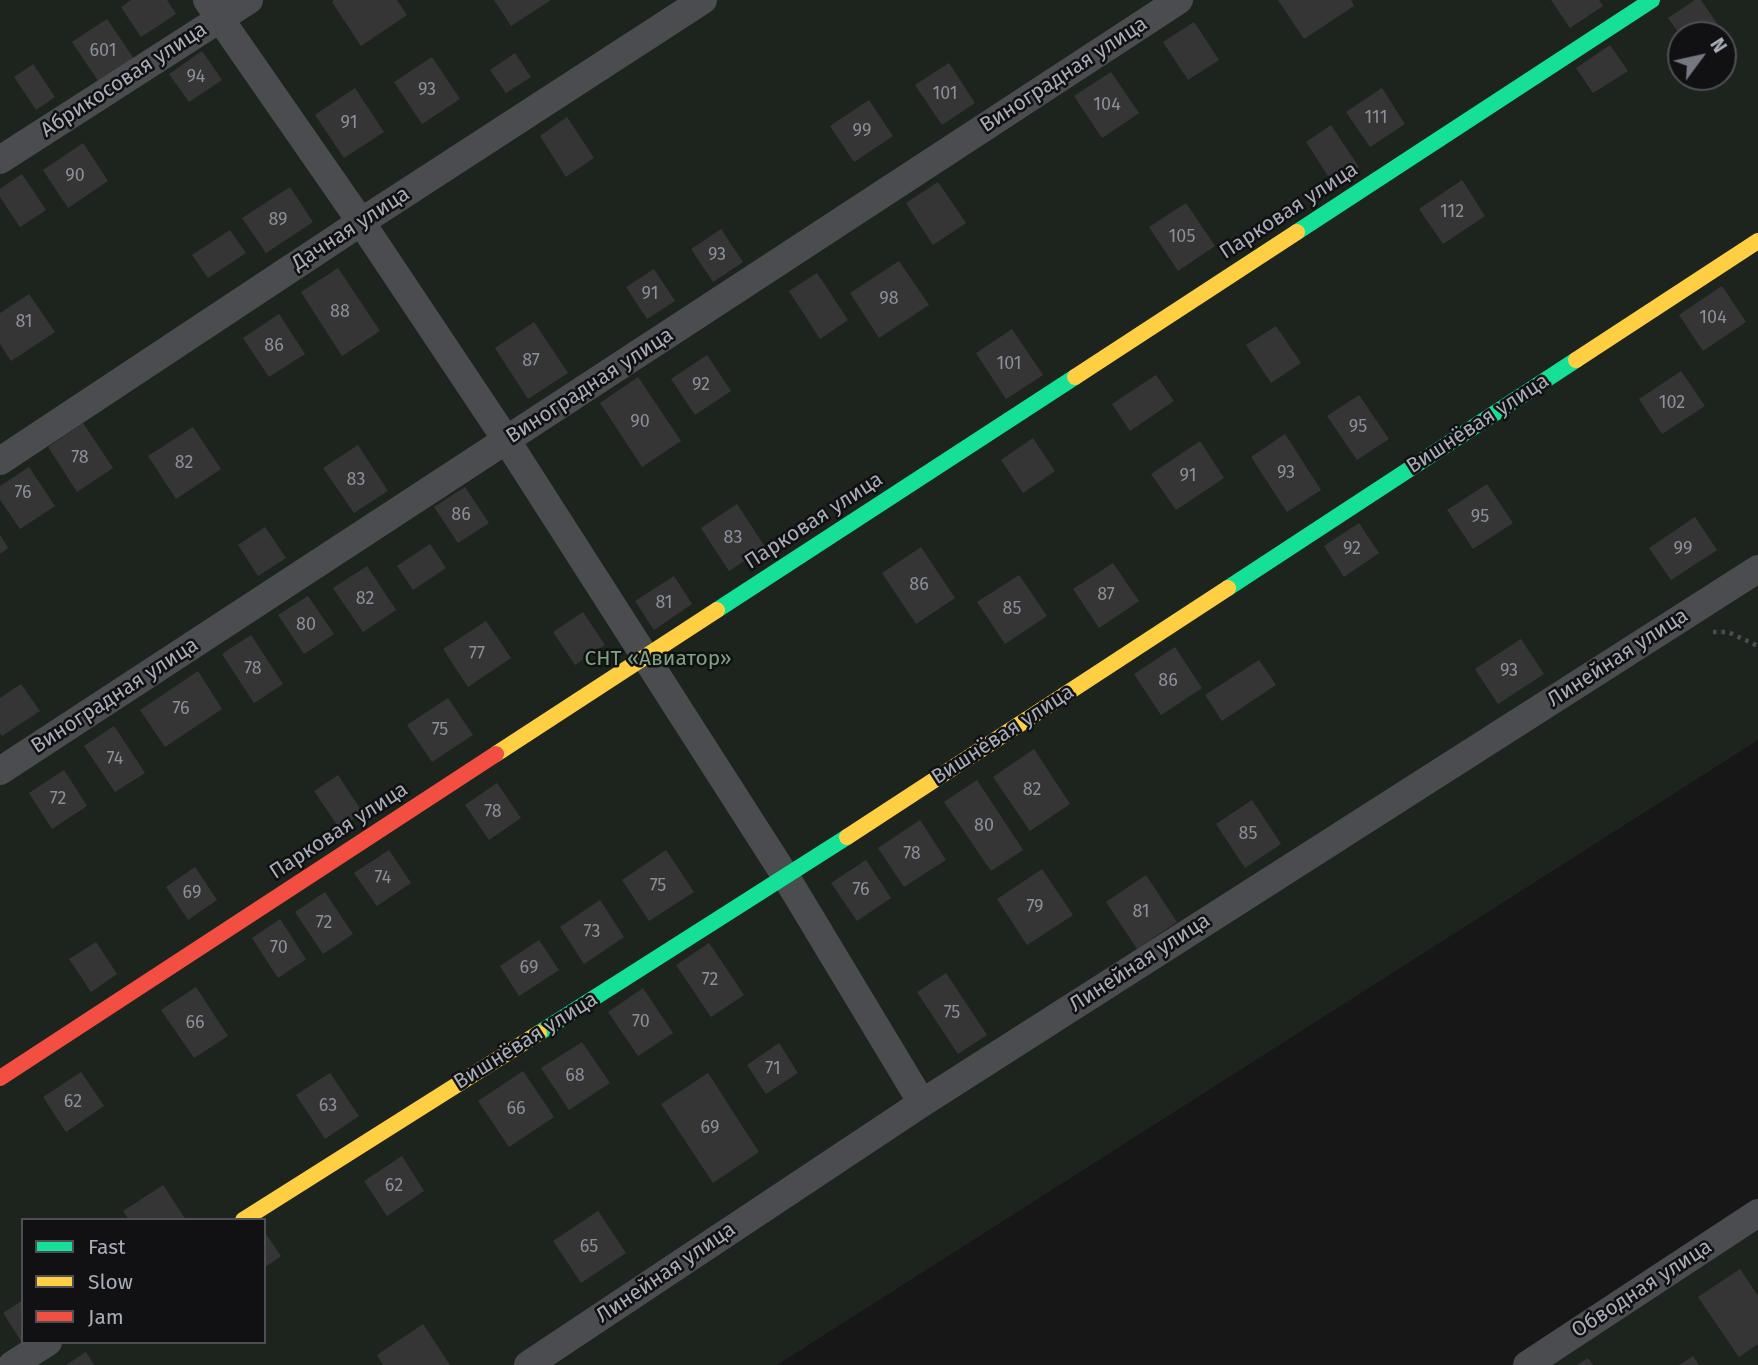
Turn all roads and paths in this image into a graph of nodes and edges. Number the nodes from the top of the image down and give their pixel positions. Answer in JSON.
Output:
{"nodes":[{"id":1,"x":249,"y":0,"type":"edge"},
{"id":2,"x":703,"y":0,"type":"edge"},
{"id":3,"x":1179,"y":0,"type":"edge"},
{"id":4,"x":1652,"y":0,"type":"edge"},
{"id":5,"x":213,"y":10,"type":"edge"},
{"id":6,"x":0,"y":160,"type":"edge"},
{"id":7,"x":361,"y":222,"type":"junction"},
{"id":8,"x":1758,"y":241,"type":"edge"},
{"id":9,"x":507,"y":441,"type":"junction"},
{"id":10,"x":0,"y":461,"type":"edge"},
{"id":11,"x":1758,"y":569,"type":"edge"},
{"id":12,"x":643,"y":657,"type":"junction"},
{"id":13,"x":0,"y":771,"type":"edge"},
{"id":14,"x":786,"y":877,"type":"junction"},
{"id":15,"x":0,"y":1078,"type":"edge"},
{"id":16,"x":922,"y":1103,"type":"junction"},
{"id":17,"x":1758,"y":1213,"type":"edge"},
{"id":18,"x":246,"y":1218,"type":"edge"},
{"id":19,"x":45,"y":1344,"type":"edge"},
{"id":20,"x":12,"y":1365,"type":"edge"},
{"id":21,"x":528,"y":1365,"type":"edge"},
{"id":22,"x":1527,"y":1365,"type":"edge"}],
"edges":[{"from":1,"to":5,"type":"street","name":"Абрикосовая улица"},
{"from":2,"to":7,"type":"street","name":"Дачная улица"},
{"from":3,"to":9,"type":"street","name":"Виноградная улица"},
{"from":4,"to":12,"type":"street","name":"Парковая улица"},
{"from":5,"to":6,"type":"street","name":"Абрикосовая улица"},
{"from":5,"to":7,"type":"street"},
{"from":7,"to":9,"type":"street"},
{"from":7,"to":10,"type":"street","name":"Дачная улица"},
{"from":8,"to":14,"type":"street","name":"Вишнёвая улица"},
{"from":9,"to":12,"type":"street"},
{"from":9,"to":13,"type":"street","name":"Виноградная улица"},
{"from":11,"to":16,"type":"street","name":"Линейная улица"},
{"from":12,"to":14,"type":"street"},
{"from":12,"to":15,"type":"street","name":"Парковая улица"},
{"from":14,"to":16,"type":"street"},
{"from":14,"to":18,"type":"street","name":"Вишнёвая улица"},
{"from":16,"to":21,"type":"street","name":"Линейная улица"},
{"from":17,"to":22,"type":"street","name":"Обводная улица"},
{"from":19,"to":20,"type":"street"}]}
